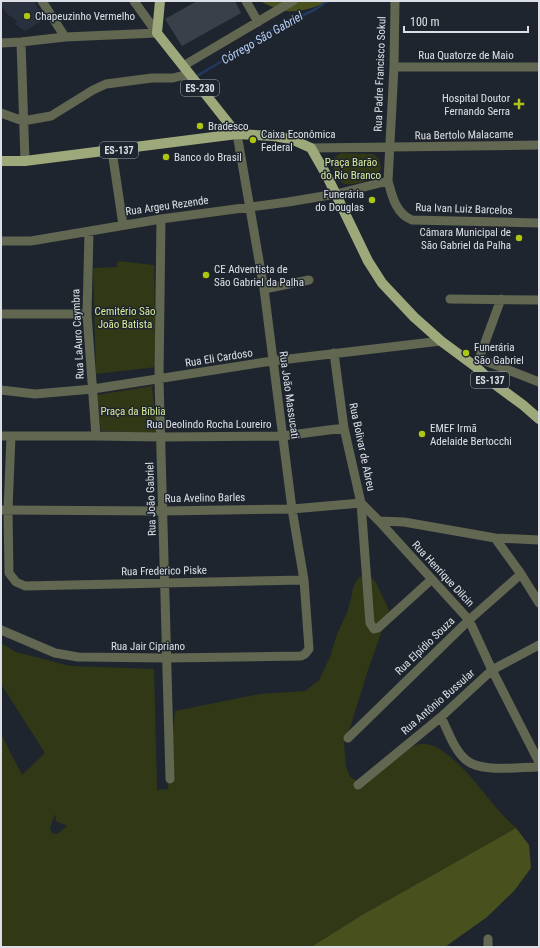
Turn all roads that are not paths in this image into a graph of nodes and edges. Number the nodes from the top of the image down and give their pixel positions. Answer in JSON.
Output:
{"nodes":[{"id":1,"x":42,"y":1,"type":"edge"},
{"id":2,"x":134,"y":1,"type":"edge"},
{"id":3,"x":160,"y":1,"type":"edge"},
{"id":4,"x":246,"y":1,"type":"edge"},
{"id":5,"x":293,"y":1,"type":"edge"},
{"id":6,"x":395,"y":1,"type":"edge"},
{"id":7,"x":258,"y":22,"type":"junction"},
{"id":8,"x":65,"y":37,"type":"junction"},
{"id":9,"x":160,"y":37,"type":"junction"},
{"id":10,"x":21,"y":42,"type":"junction"},
{"id":11,"x":1,"y":43,"type":"edge"},
{"id":12,"x":394,"y":67,"type":"junction"},
{"id":13,"x":539,"y":67,"type":"edge"},
{"id":14,"x":186,"y":70,"type":"junction"},
{"id":15,"x":1,"y":113,"type":"edge"},
{"id":16,"x":23,"y":121,"type":"junction"},
{"id":17,"x":238,"y":134,"type":"junction"},
{"id":18,"x":539,"y":145,"type":"edge"},
{"id":19,"x":311,"y":148,"type":"junction"},
{"id":20,"x":389,"y":148,"type":"junction"},
{"id":21,"x":112,"y":151,"type":"junction"},
{"id":22,"x":1,"y":161,"type":"edge"},
{"id":23,"x":26,"y":161,"type":"junction"},
{"id":24,"x":388,"y":181,"type":"junction"},
{"id":25,"x":336,"y":194,"type":"junction"},
{"id":26,"x":250,"y":207,"type":"junction"},
{"id":27,"x":161,"y":219,"type":"junction"},
{"id":28,"x":539,"y":223,"type":"edge"},
{"id":29,"x":123,"y":225,"type":"junction"},
{"id":30,"x":89,"y":232,"type":"junction"},
{"id":31,"x":1,"y":241,"type":"edge"},
{"id":32,"x":309,"y":280,"type":"dead end"},
{"id":33,"x":264,"y":289,"type":"junction"},
{"id":34,"x":450,"y":299,"type":"dead end"},
{"id":35,"x":501,"y":299,"type":"junction"},
{"id":36,"x":539,"y":300,"type":"edge"},
{"id":37,"x":1,"y":314,"type":"edge"},
{"id":38,"x":87,"y":314,"type":"junction"},
{"id":39,"x":441,"y":341,"type":"junction"},
{"id":40,"x":334,"y":353,"type":"junction"},
{"id":41,"x":272,"y":361,"type":"junction"},
{"id":42,"x":478,"y":363,"type":"junction"},
{"id":43,"x":159,"y":379,"type":"junction"},
{"id":44,"x":539,"y":382,"type":"edge"},
{"id":45,"x":94,"y":389,"type":"junction"},
{"id":46,"x":1,"y":390,"type":"edge"},
{"id":47,"x":539,"y":419,"type":"edge"},
{"id":48,"x":344,"y":428,"type":"junction"},
{"id":49,"x":6,"y":436,"type":"edge"},
{"id":50,"x":96,"y":436,"type":"junction"},
{"id":51,"x":283,"y":436,"type":"junction"},
{"id":52,"x":161,"y":437,"type":"junction"},
{"id":53,"x":361,"y":502,"type":"junction"},
{"id":54,"x":292,"y":509,"type":"junction"},
{"id":55,"x":5,"y":510,"type":"edge"},
{"id":56,"x":163,"y":511,"type":"junction"},
{"id":57,"x":379,"y":521,"type":"junction"},
{"id":58,"x":495,"y":538,"type":"junction"},
{"id":59,"x":539,"y":540,"type":"edge"},
{"id":60,"x":522,"y":574,"type":"junction"},
{"id":61,"x":432,"y":579,"type":"junction"},
{"id":62,"x":304,"y":580,"type":"junction"},
{"id":63,"x":165,"y":583,"type":"junction"},
{"id":64,"x":539,"y":603,"type":"edge"},
{"id":65,"x":469,"y":620,"type":"junction"},
{"id":66,"x":1,"y":630,"type":"edge"},
{"id":67,"x":539,"y":645,"type":"edge"},
{"id":68,"x":300,"y":656,"type":"joint"},
{"id":69,"x":167,"y":658,"type":"junction"},
{"id":70,"x":492,"y":670,"type":"junction"},
{"id":71,"x":441,"y":717,"type":"junction"},
{"id":72,"x":348,"y":738,"type":"dead end"},
{"id":73,"x":539,"y":762,"type":"edge"},
{"id":74,"x":539,"y":767,"type":"edge"},
{"id":75,"x":170,"y":779,"type":"dead end"},
{"id":76,"x":358,"y":785,"type":"dead end"}],
"edges":[{"from":1,"to":8,"type":"street"},
{"from":2,"to":9,"type":"street"},
{"from":3,"to":9,"type":"main road"},
{"from":4,"to":7,"type":"street"},
{"from":5,"to":7,"type":"street"},
{"from":6,"to":12,"type":"street","name":"Rua Padre Francisco Sokul"},
{"from":7,"to":14,"type":"street"},
{"from":8,"to":9,"type":"street"},
{"from":8,"to":10,"type":"street"},
{"from":9,"to":14,"type":"main road","number":"ES-230"},
{"from":10,"to":11,"type":"street"},
{"from":10,"to":16,"type":"street"},
{"from":12,"to":13,"type":"street","name":"Rua Quatorze de Maio"},
{"from":12,"to":20,"type":"street","name":"Rua Padre Francisco Sokul"},
{"from":14,"to":16,"type":"street"},
{"from":14,"to":17,"type":"main road","number":"ES-230"},
{"from":15,"to":16,"type":"street"},
{"from":16,"to":23,"type":"street"},
{"from":17,"to":19,"type":"main road","number":"ES-137"},
{"from":17,"to":21,"type":"main road","number":"ES-137"},
{"from":17,"to":26,"type":"street","name":"Rua João Massucati"},
{"from":18,"to":20,"type":"street","name":"Rua Bertolo Malacarne"},
{"from":19,"to":20,"type":"street"},
{"from":19,"to":25,"type":"main road","number":"ES-137"},
{"from":20,"to":24,"type":"street"},
{"from":21,"to":23,"type":"main road","number":"ES-137"},
{"from":21,"to":29,"type":"street"},
{"from":22,"to":23,"type":"main road","number":"ES-137"},
{"from":24,"to":25,"type":"street"},
{"from":24,"to":28,"type":"street","name":"Rua Ivan Luiz Barcelos"},
{"from":25,"to":26,"type":"street","name":"Rua Argeu Rezende"},
{"from":25,"to":39,"type":"main road","number":"ES-137"},
{"from":26,"to":27,"type":"street","name":"Rua Argeu Rezende"},
{"from":26,"to":33,"type":"street","name":"Rua João Massucati"},
{"from":27,"to":29,"type":"street","name":"Rua Argeu Rezende"},
{"from":27,"to":43,"type":"street","name":"Rua João Gabriel"},
{"from":29,"to":30,"type":"street","name":"Rua Argeu Rezende"},
{"from":30,"to":31,"type":"street","name":"Rua Argeu Rezende"},
{"from":30,"to":38,"type":"street","name":"Rua LaAuro Caymbra"},
{"from":32,"to":33,"type":"street"},
{"from":33,"to":41,"type":"street","name":"Rua João Massucati"},
{"from":34,"to":35,"type":"street"},
{"from":35,"to":36,"type":"street"},
{"from":35,"to":42,"type":"street"},
{"from":37,"to":38,"type":"street"},
{"from":38,"to":45,"type":"street","name":"Rua LaAuro Caymbra"},
{"from":39,"to":40,"type":"street","name":"Rua Eli Cardoso"},
{"from":39,"to":42,"type":"main road","number":"ES-137"},
{"from":40,"to":41,"type":"street","name":"Rua Eli Cardoso"},
{"from":40,"to":48,"type":"street","name":"Rua Bolivar de Abreu"},
{"from":41,"to":43,"type":"street","name":"Rua Eli Cardoso"},
{"from":41,"to":51,"type":"street","name":"Rua João Massucati"},
{"from":42,"to":44,"type":"street"},
{"from":42,"to":47,"type":"main road","number":"ES-137"},
{"from":43,"to":45,"type":"street","name":"Rua Eli Cardoso"},
{"from":43,"to":52,"type":"street","name":"Rua João Gabriel"},
{"from":45,"to":46,"type":"street","name":"Rua Eli Cardoso"},
{"from":45,"to":50,"type":"street","name":"Rua LaAuro Caymbra"},
{"from":48,"to":51,"type":"street","name":"Rua Deolindo Rocha Loureiro"},
{"from":48,"to":53,"type":"street","name":"Rua Bolivar de Abreu"},
{"from":49,"to":50,"type":"street","name":"Rua Deolindo Rocha Loureiro"},
{"from":49,"to":55,"type":"street"},
{"from":50,"to":52,"type":"street","name":"Rua Deolindo Rocha Loureiro"},
{"from":51,"to":52,"type":"street","name":"Rua Deolindo Rocha Loureiro"},
{"from":51,"to":54,"type":"street","name":"Rua João Massucati"},
{"from":52,"to":56,"type":"street","name":"Rua João Gabriel"},
{"from":53,"to":54,"type":"street","name":"Rua Avelino Barles"},
{"from":53,"to":57,"type":"street","name":"Rua Bolivar de Abreu"},
{"from":53,"to":61,"type":"street"},
{"from":54,"to":56,"type":"street","name":"Rua Avelino Barles"},
{"from":54,"to":62,"type":"street","name":"Rua João Massucati"},
{"from":55,"to":56,"type":"street","name":"Rua Avelino Barles"},
{"from":55,"to":63,"type":"street","name":"Rua Frederico Piske"},
{"from":56,"to":63,"type":"street","name":"Rua João Gabriel"},
{"from":57,"to":58,"type":"street"},
{"from":57,"to":61,"type":"street","name":"Rua Henrique Dilcin"},
{"from":58,"to":59,"type":"street"},
{"from":58,"to":60,"type":"street"},
{"from":60,"to":64,"type":"street"},
{"from":60,"to":65,"type":"street","name":"Rua Elpídio Souza"},
{"from":61,"to":65,"type":"street","name":"Rua Henrique Dilcin"},
{"from":62,"to":63,"type":"street","name":"Rua Frederico Piske"},
{"from":62,"to":68,"type":"street","name":"Rua João Massucati"},
{"from":63,"to":69,"type":"street","name":"Rua João Gabriel"},
{"from":65,"to":70,"type":"street","name":"Rua Henrique Dilcin"},
{"from":65,"to":72,"type":"street","name":"Rua Elpídio Souza"},
{"from":66,"to":69,"type":"street","name":"Rua Jair Cipriano"},
{"from":67,"to":70,"type":"street","name":"Rua Antônio Bussular"},
{"from":68,"to":69,"type":"street","name":"Rua Jair Cipriano"},
{"from":69,"to":75,"type":"street","name":"Rua João Gabriel"},
{"from":70,"to":71,"type":"street","name":"Rua Antônio Bussular"},
{"from":70,"to":73,"type":"street","name":"Rua Henrique Dilcin"},
{"from":71,"to":74,"type":"street"},
{"from":71,"to":76,"type":"street","name":"Rua Antônio Bussular"}]}
